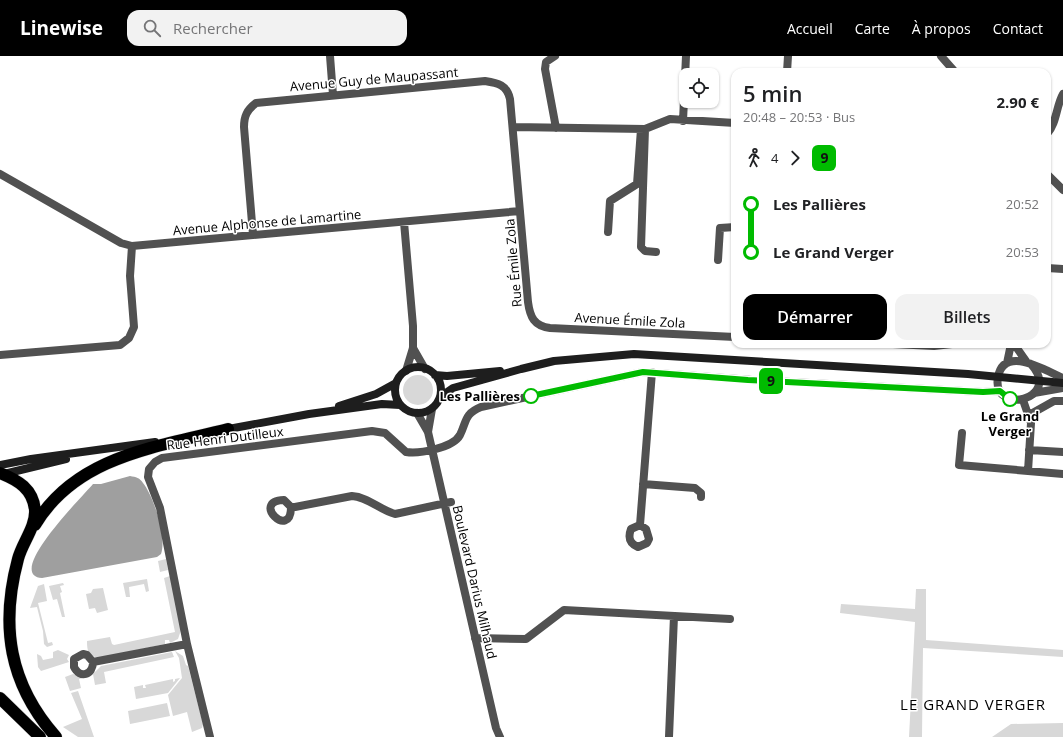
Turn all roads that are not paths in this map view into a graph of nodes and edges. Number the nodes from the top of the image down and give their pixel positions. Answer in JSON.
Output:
{"nodes":[{"id":1,"x":330,"y":56,"type":"edge"},
{"id":2,"x":555,"y":56,"type":"edge"},
{"id":3,"x":686,"y":56,"type":"edge"},
{"id":4,"x":788,"y":56,"type":"edge"},
{"id":5,"x":941,"y":56,"type":"edge"},
{"id":6,"x":787,"y":68,"type":"edge"},
{"id":7,"x":951,"y":68,"type":"edge"},
{"id":8,"x":1063,"y":94,"type":"edge"},
{"id":9,"x":333,"y":95,"type":"junction"},
{"id":10,"x":682,"y":120,"type":"junction"},
{"id":11,"x":731,"y":123,"type":"edge"},
{"id":12,"x":1051,"y":126,"type":"edge"},
{"id":13,"x":513,"y":127,"type":"junction"},
{"id":14,"x":556,"y":128,"type":"junction"},
{"id":15,"x":643,"y":129,"type":"junction"},
{"id":16,"x":0,"y":174,"type":"edge"},
{"id":17,"x":1051,"y":178,"type":"edge"},
{"id":18,"x":1063,"y":190,"type":"edge"},
{"id":19,"x":520,"y":211,"type":"junction"},
{"id":20,"x":404,"y":222,"type":"junction"},
{"id":21,"x":731,"y":227,"type":"edge"},
{"id":22,"x":608,"y":232,"type":"dead end"},
{"id":23,"x":253,"y":235,"type":"junction"},
{"id":24,"x":132,"y":246,"type":"junction"},
{"id":25,"x":656,"y":252,"type":"dead end"},
{"id":26,"x":718,"y":260,"type":"dead end"},
{"id":27,"x":1051,"y":268,"type":"edge"},
{"id":28,"x":1063,"y":269,"type":"edge"},
{"id":29,"x":530,"y":314,"type":"joint"},
{"id":30,"x":731,"y":337,"type":"edge"},
{"id":31,"x":413,"y":348,"type":"junction"},
{"id":32,"x":1010,"y":348,"type":"edge"},
{"id":33,"x":1017,"y":348,"type":"edge"},
{"id":34,"x":0,"y":355,"type":"edge"},
{"id":35,"x":1029,"y":363,"type":"junction"},
{"id":36,"x":1007,"y":364,"type":"junction"},
{"id":37,"x":425,"y":369,"type":"junction"},
{"id":38,"x":521,"y":369,"type":"junction"},
{"id":39,"x":406,"y":371,"type":"junction"},
{"id":40,"x":652,"y":372,"type":"junction"},
{"id":41,"x":435,"y":375,"type":"junction"},
{"id":42,"x":998,"y":376,"type":"junction"},
{"id":43,"x":1063,"y":378,"type":"edge"},
{"id":44,"x":1039,"y":381,"type":"junction"},
{"id":45,"x":396,"y":383,"type":"junction"},
{"id":46,"x":1063,"y":383,"type":"edge"},
{"id":47,"x":1063,"y":388,"type":"edge"},
{"id":48,"x":1000,"y":391,"type":"junction"},
{"id":49,"x":1034,"y":393,"type":"junction"},
{"id":50,"x":440,"y":397,"type":"junction"},
{"id":51,"x":1023,"y":400,"type":"junction"},
{"id":52,"x":1063,"y":401,"type":"edge"},
{"id":53,"x":400,"y":405,"type":"junction"},
{"id":54,"x":432,"y":409,"type":"junction"},
{"id":55,"x":417,"y":413,"type":"junction"},
{"id":56,"x":309,"y":414,"type":"junction"},
{"id":57,"x":1029,"y":415,"type":"junction"},
{"id":58,"x":228,"y":430,"type":"junction"},
{"id":59,"x":428,"y":432,"type":"junction"},
{"id":60,"x":962,"y":433,"type":"dead end"},
{"id":61,"x":122,"y":447,"type":"junction"},
{"id":62,"x":432,"y":449,"type":"junction"},
{"id":63,"x":1029,"y":450,"type":"junction"},
{"id":64,"x":1063,"y":452,"type":"edge"},
{"id":65,"x":31,"y":459,"type":"junction"},
{"id":66,"x":0,"y":460,"type":"edge"},
{"id":67,"x":1028,"y":471,"type":"junction"},
{"id":68,"x":1,"y":472,"type":"edge"},
{"id":69,"x":1063,"y":474,"type":"edge"},
{"id":70,"x":643,"y":484,"type":"junction"},
{"id":71,"x":701,"y":497,"type":"dead end"},
{"id":72,"x":448,"y":503,"type":"junction"},
{"id":73,"x":291,"y":507,"type":"dead end"},
{"id":74,"x":640,"y":525,"type":"dead end"},
{"id":75,"x":28,"y":536,"type":"junction"},
{"id":76,"x":674,"y":616,"type":"junction"},
{"id":77,"x":730,"y":619,"type":"dead end"},
{"id":78,"x":475,"y":638,"type":"junction"},
{"id":79,"x":187,"y":644,"type":"junction"},
{"id":80,"x":93,"y":662,"type":"dead end"},
{"id":81,"x":0,"y":698,"type":"edge"},
{"id":82,"x":40,"y":737,"type":"edge"},
{"id":83,"x":56,"y":737,"type":"edge"},
{"id":84,"x":210,"y":737,"type":"edge"},
{"id":85,"x":500,"y":737,"type":"edge"},
{"id":86,"x":669,"y":737,"type":"edge"}],
"edges":[{"from":1,"to":9,"type":"street"},
{"from":2,"to":14,"type":"street"},
{"from":3,"to":10,"type":"street"},
{"from":4,"to":6,"type":"street"},
{"from":5,"to":7,"type":"street"},
{"from":8,"to":12,"type":"street"},
{"from":9,"to":13,"type":"street","name":"Avenue Guy de Maupassant"},
{"from":9,"to":23,"type":"street","name":"Avenue Guy de Maupassant"},
{"from":10,"to":11,"type":"street"},
{"from":10,"to":15,"type":"street"},
{"from":13,"to":14,"type":"street"},
{"from":13,"to":19,"type":"street","name":"Avenue Guy de Maupassant"},
{"from":14,"to":15,"type":"street"},
{"from":15,"to":22,"type":"street"},
{"from":15,"to":25,"type":"street"},
{"from":16,"to":24,"type":"street","name":"Avenue Alphonse de Lamartine"},
{"from":17,"to":18,"type":"street"},
{"from":19,"to":20,"type":"street"},
{"from":19,"to":29,"type":"street","name":"Rue Émile Zola"},
{"from":20,"to":23,"type":"street","name":"Avenue Alphonse de Lamartine"},
{"from":20,"to":31,"type":"street"},
{"from":21,"to":26,"type":"street"},
{"from":23,"to":24,"type":"street","name":"Avenue Alphonse de Lamartine"},
{"from":24,"to":34,"type":"street"},
{"from":27,"to":28,"type":"street"},
{"from":29,"to":30,"type":"street","name":"Avenue Émile Zola"},
{"from":31,"to":37,"type":"street"},
{"from":31,"to":39,"type":"street"},
{"from":32,"to":36,"type":"street"},
{"from":33,"to":35,"type":"street"},
{"from":35,"to":36,"type":"street"},
{"from":35,"to":43,"type":"street"},
{"from":35,"to":44,"type":"street"},
{"from":36,"to":42,"type":"street"},
{"from":37,"to":39,"type":"main road"},
{"from":37,"to":41,"type":"main road"},
{"from":38,"to":41,"type":"main road"},
{"from":38,"to":42,"type":"main road"},
{"from":38,"to":50,"type":"main road"},
{"from":39,"to":45,"type":"main road"},
{"from":40,"to":48,"type":"street"},
{"from":40,"to":62,"type":"street"},
{"from":40,"to":70,"type":"street"},
{"from":41,"to":50,"type":"main road"},
{"from":42,"to":44,"type":"main road"},
{"from":42,"to":48,"type":"street"},
{"from":44,"to":46,"type":"main road"},
{"from":44,"to":49,"type":"street"},
{"from":45,"to":53,"type":"main road"},
{"from":45,"to":56,"type":"main road"},
{"from":47,"to":49,"type":"street"},
{"from":48,"to":51,"type":"street"},
{"from":49,"to":51,"type":"street"},
{"from":50,"to":54,"type":"main road"},
{"from":51,"to":57,"type":"street"},
{"from":52,"to":57,"type":"street"},
{"from":53,"to":55,"type":"main road"},
{"from":53,"to":56,"type":"main road"},
{"from":54,"to":55,"type":"main road"},
{"from":54,"to":59,"type":"street","name":"Boulevard Darius Milhaud"},
{"from":55,"to":59,"type":"street","name":"Boulevard Darius Milhaud"},
{"from":56,"to":58,"type":"main road"},
{"from":57,"to":63,"type":"street"},
{"from":58,"to":61,"type":"main road"},
{"from":58,"to":75,"type":"highway"},
{"from":59,"to":62,"type":"street","name":"Boulevard Darius Milhaud"},
{"from":60,"to":67,"type":"street"},
{"from":61,"to":65,"type":"main road"},
{"from":61,"to":68,"type":"main road"},
{"from":62,"to":72,"type":"street","name":"Boulevard Darius Milhaud"},
{"from":62,"to":79,"type":"street","name":"Rue Henri Dutilleux"},
{"from":63,"to":64,"type":"street"},
{"from":63,"to":67,"type":"street"},
{"from":65,"to":66,"type":"main road"},
{"from":65,"to":68,"type":"main road"},
{"from":67,"to":69,"type":"street"},
{"from":68,"to":75,"type":"highway"},
{"from":70,"to":71,"type":"street"},
{"from":70,"to":74,"type":"street"},
{"from":72,"to":73,"type":"street"},
{"from":72,"to":78,"type":"street","name":"Boulevard Darius Milhaud"},
{"from":75,"to":83,"type":"highway"},
{"from":76,"to":77,"type":"street"},
{"from":76,"to":78,"type":"street"},
{"from":76,"to":86,"type":"street"},
{"from":78,"to":85,"type":"street","name":"Boulevard Darius Milhaud"},
{"from":79,"to":80,"type":"street"},
{"from":79,"to":84,"type":"street","name":"Rue Henri Dutilleux"},
{"from":81,"to":82,"type":"highway"}]}
